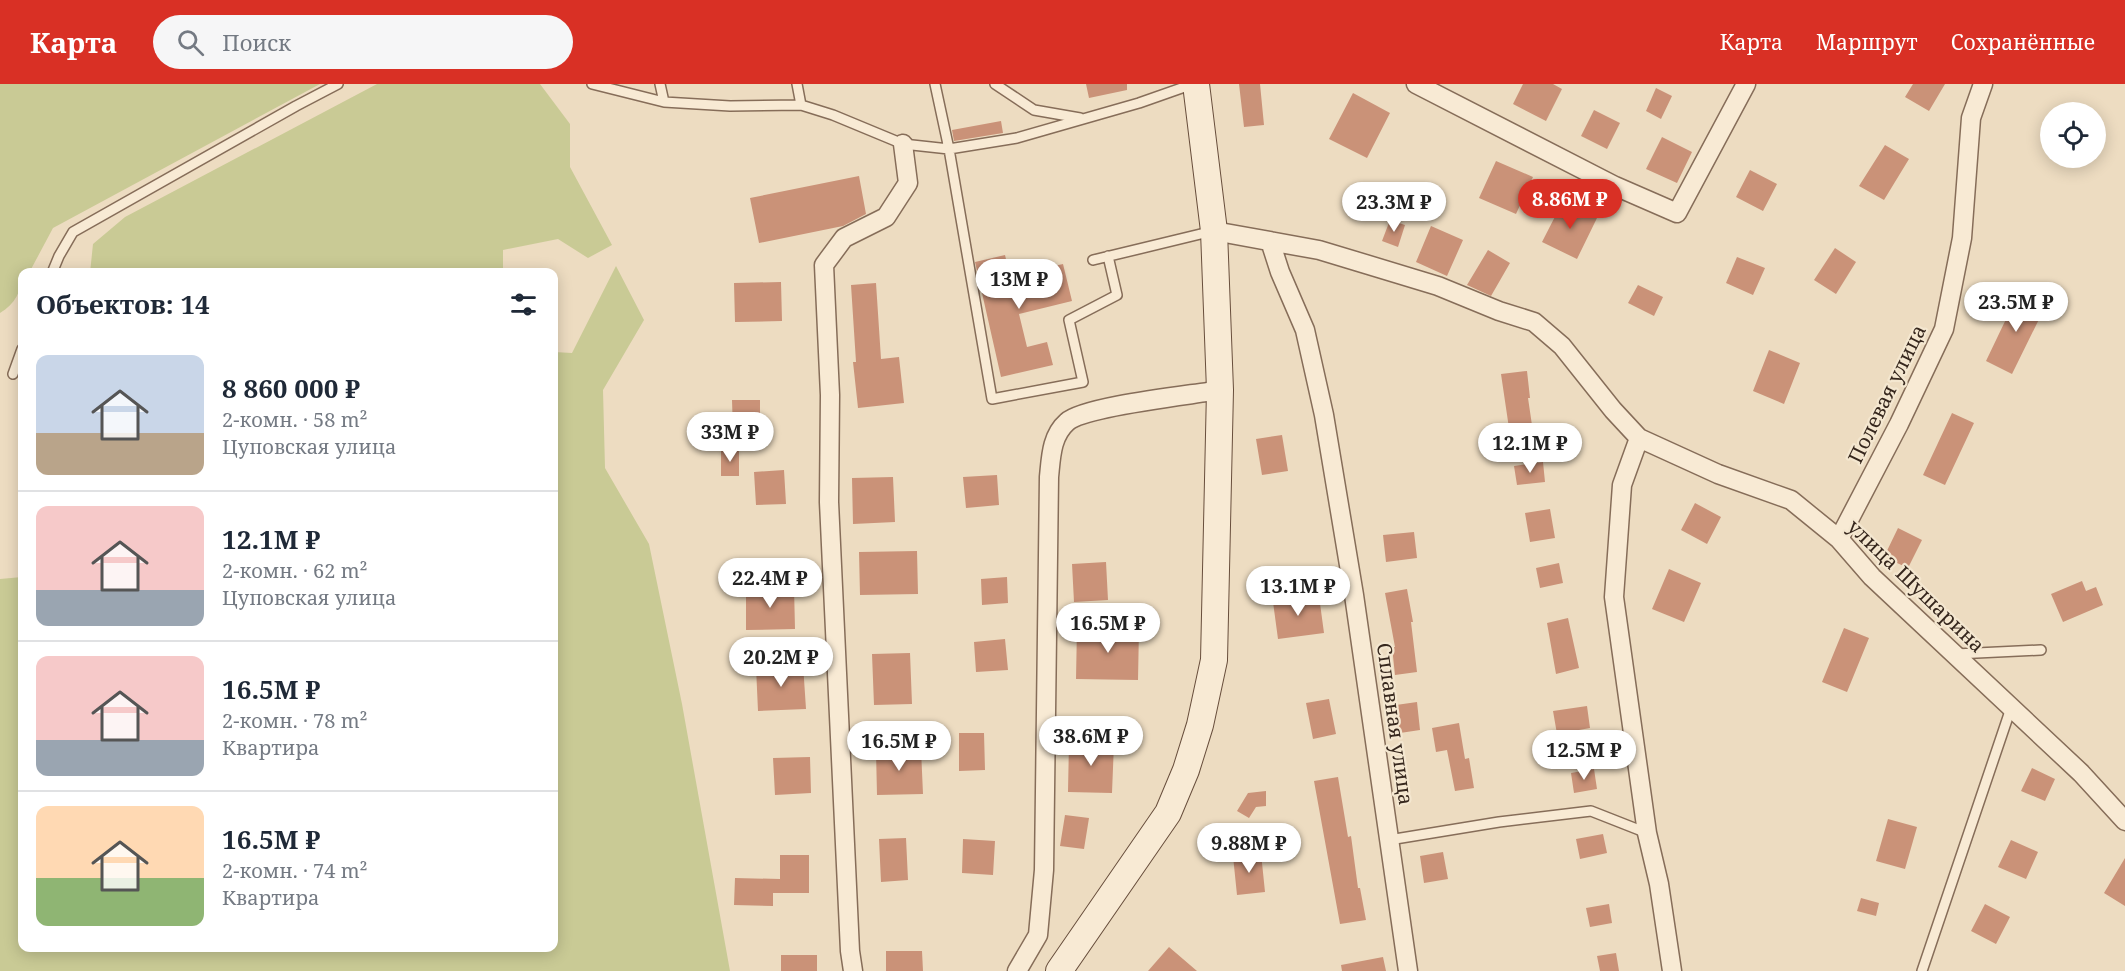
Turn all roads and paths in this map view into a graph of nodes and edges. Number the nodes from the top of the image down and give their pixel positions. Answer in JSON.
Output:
{"nodes":[{"id":1,"x":338,"y":84,"type":"edge"},
{"id":2,"x":592,"y":84,"type":"edge"},
{"id":3,"x":660,"y":84,"type":"edge"},
{"id":4,"x":797,"y":84,"type":"edge"},
{"id":5,"x":935,"y":84,"type":"edge"},
{"id":6,"x":995,"y":84,"type":"edge"},
{"id":7,"x":1194,"y":84,"type":"edge"},
{"id":8,"x":1416,"y":84,"type":"edge"},
{"id":9,"x":1746,"y":84,"type":"edge"},
{"id":10,"x":1983,"y":84,"type":"edge"},
{"id":11,"x":664,"y":102,"type":"junction"},
{"id":12,"x":801,"y":105,"type":"junction"},
{"id":13,"x":1084,"y":119,"type":"junction"},
{"id":14,"x":903,"y":144,"type":"junction"},
{"id":15,"x":949,"y":149,"type":"junction"},
{"id":16,"x":1214,"y":231,"type":"junction"},
{"id":17,"x":1270,"y":242,"type":"junction"},
{"id":18,"x":1108,"y":256,"type":"junction"},
{"id":19,"x":1093,"y":260,"type":"dead end"},
{"id":20,"x":54,"y":268,"type":"edge"},
{"id":21,"x":18,"y":360,"type":"edge"},
{"id":22,"x":13,"y":374,"type":"dead end"},
{"id":23,"x":1220,"y":390,"type":"junction"},
{"id":24,"x":1638,"y":438,"type":"junction"},
{"id":25,"x":1839,"y":539,"type":"junction"},
{"id":26,"x":2041,"y":650,"type":"dead end"},
{"id":27,"x":1953,"y":654,"type":"junction"},
{"id":28,"x":2011,"y":708,"type":"junction"},
{"id":29,"x":2125,"y":821,"type":"edge"},
{"id":30,"x":1647,"y":833,"type":"junction"},
{"id":31,"x":1389,"y":840,"type":"junction"},
{"id":32,"x":853,"y":971,"type":"edge"},
{"id":33,"x":1017,"y":971,"type":"edge"},
{"id":34,"x":1059,"y":971,"type":"edge"},
{"id":35,"x":1408,"y":971,"type":"edge"},
{"id":36,"x":1672,"y":971,"type":"edge"},
{"id":37,"x":1922,"y":971,"type":"edge"}],
"edges":[{"from":1,"to":20,"type":"lane"},
{"from":2,"to":11,"type":"lane"},
{"from":3,"to":11,"type":"lane"},
{"from":4,"to":12,"type":"lane"},
{"from":5,"to":15,"type":"lane"},
{"from":6,"to":13,"type":"lane"},
{"from":7,"to":13,"type":"lane"},
{"from":7,"to":16,"type":"main road"},
{"from":8,"to":9,"type":"street"},
{"from":10,"to":25,"type":"street","name":"Полевая улица"},
{"from":11,"to":12,"type":"lane"},
{"from":12,"to":14,"type":"lane"},
{"from":13,"to":15,"type":"lane"},
{"from":14,"to":15,"type":"lane"},
{"from":14,"to":32,"type":"street"},
{"from":15,"to":18,"type":"lane"},
{"from":16,"to":17,"type":"street"},
{"from":16,"to":18,"type":"lane"},
{"from":16,"to":23,"type":"main road"},
{"from":17,"to":24,"type":"street"},
{"from":17,"to":31,"type":"street","name":"Сплавная улица"},
{"from":18,"to":19,"type":"lane"},
{"from":21,"to":22,"type":"lane"},
{"from":23,"to":33,"type":"street"},
{"from":23,"to":34,"type":"main road"},
{"from":24,"to":25,"type":"street","name":"улица Шушарина"},
{"from":24,"to":30,"type":"street"},
{"from":25,"to":27,"type":"street","name":"улица Шушарина"},
{"from":26,"to":27,"type":"lane"},
{"from":27,"to":28,"type":"street","name":"улица Шушарина"},
{"from":28,"to":29,"type":"street","name":"улица Шушарина"},
{"from":28,"to":37,"type":"lane"},
{"from":30,"to":31,"type":"lane"},
{"from":30,"to":36,"type":"street"},
{"from":31,"to":35,"type":"street","name":"Сплавная улица"}]}
